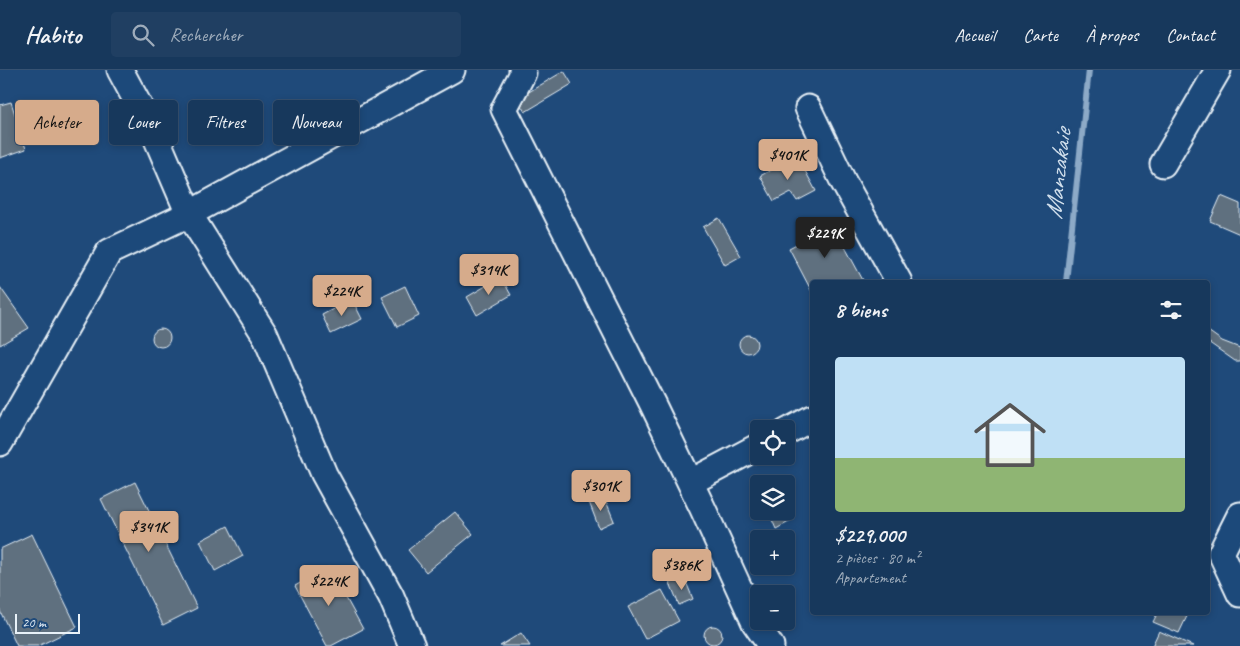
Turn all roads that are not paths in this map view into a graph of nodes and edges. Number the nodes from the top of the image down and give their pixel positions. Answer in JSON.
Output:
{"nodes":[{"id":1,"x":120,"y":70,"type":"edge"},
{"id":2,"x":452,"y":70,"type":"edge"},
{"id":3,"x":522,"y":70,"type":"edge"},
{"id":4,"x":1218,"y":70,"type":"edge"},
{"id":5,"x":808,"y":108,"type":"dead end"},
{"id":6,"x":1163,"y":164,"type":"dead end"},
{"id":7,"x":189,"y":214,"type":"junction"},
{"id":8,"x":899,"y":280,"type":"edge"},
{"id":9,"x":810,"y":419,"type":"edge"},
{"id":10,"x":795,"y":427,"type":"edge"},
{"id":11,"x":0,"y":443,"type":"edge"},
{"id":12,"x":750,"y":451,"type":"edge"},
{"id":13,"x":691,"y":482,"type":"junction"},
{"id":14,"x":1240,"y":514,"type":"edge"},
{"id":15,"x":1240,"y":594,"type":"edge"},
{"id":16,"x":412,"y":646,"type":"edge"},
{"id":17,"x":771,"y":646,"type":"edge"}],
"edges":[{"from":1,"to":7,"type":"street"},
{"from":2,"to":7,"type":"street"},
{"from":3,"to":13,"type":"street"},
{"from":4,"to":6,"type":"street"},
{"from":5,"to":8,"type":"street"},
{"from":7,"to":11,"type":"street"},
{"from":7,"to":16,"type":"street"},
{"from":9,"to":10,"type":"street"},
{"from":12,"to":13,"type":"street"},
{"from":13,"to":17,"type":"street"},
{"from":14,"to":15,"type":"street"}]}
